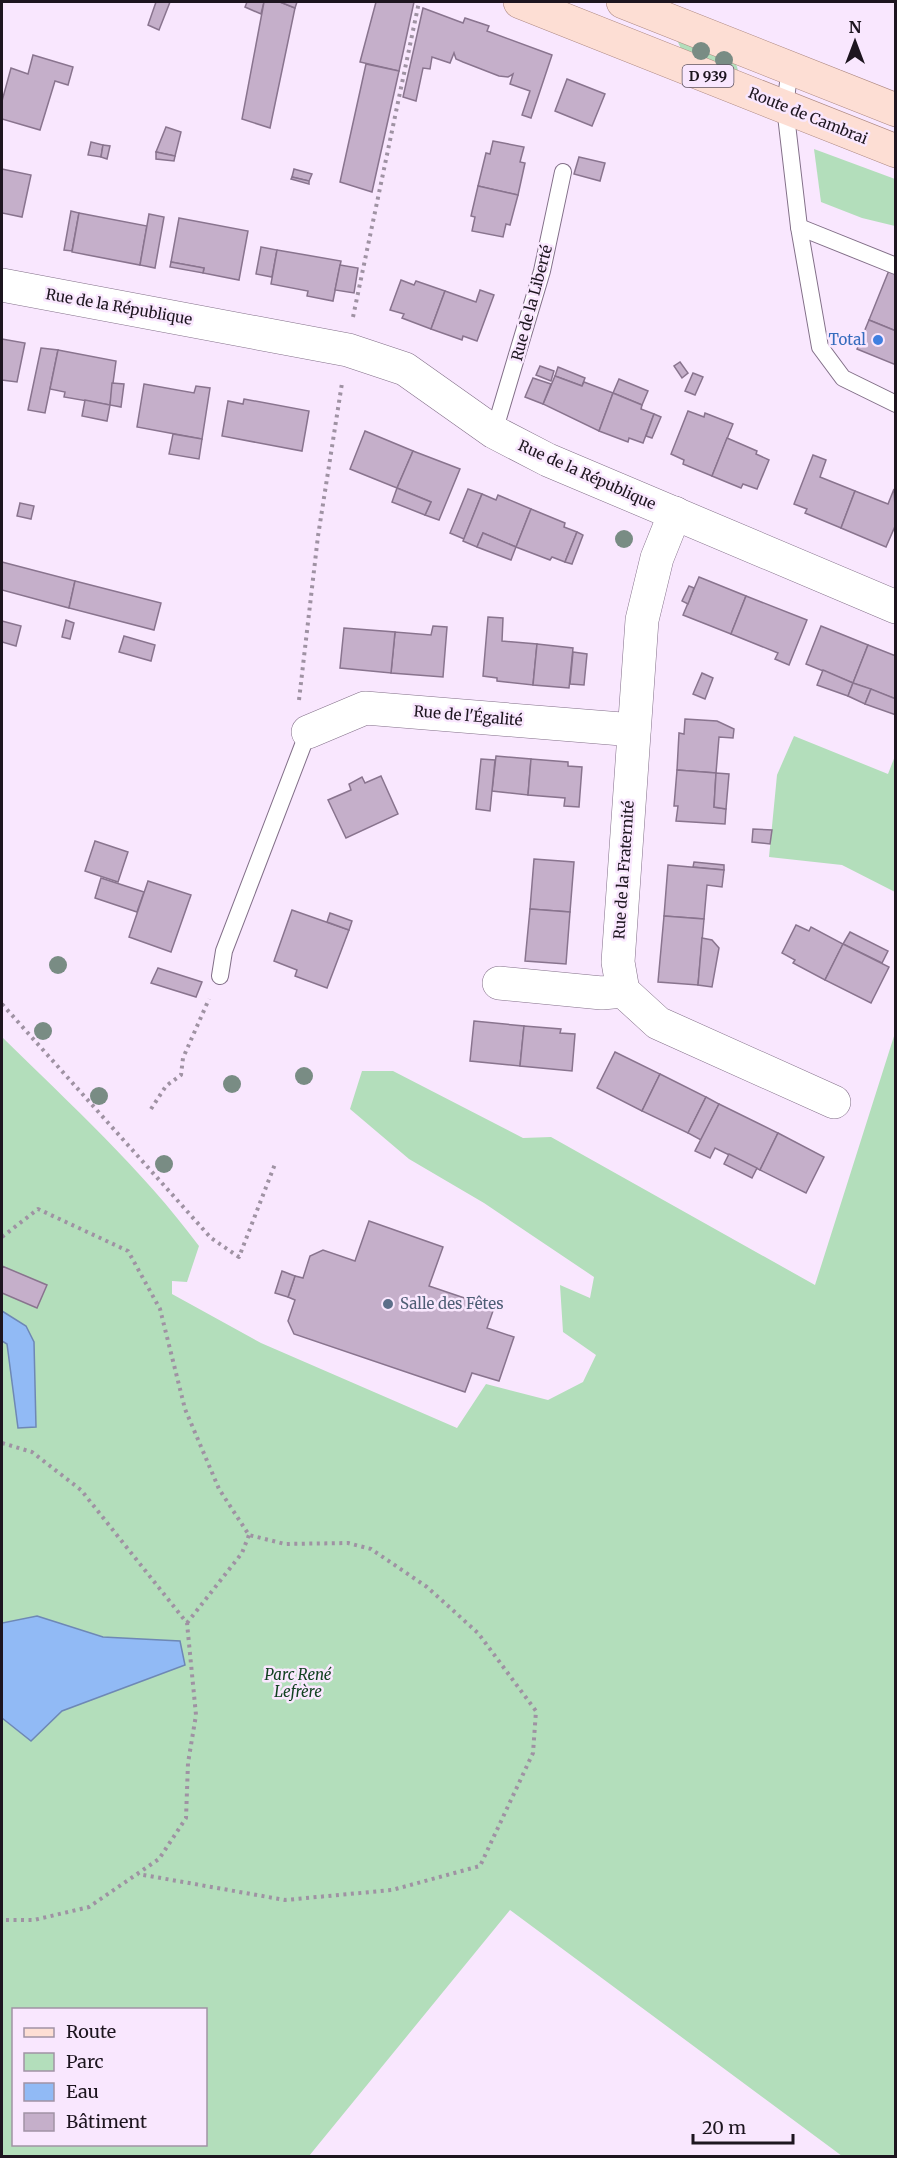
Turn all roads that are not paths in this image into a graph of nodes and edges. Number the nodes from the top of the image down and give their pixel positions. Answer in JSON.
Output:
{"nodes":[{"id":1,"x":520,"y":2,"type":"edge"},
{"id":2,"x":623,"y":2,"type":"edge"},
{"id":3,"x":790,"y":68,"type":"junction"},
{"id":4,"x":785,"y":107,"type":"junction"},
{"id":5,"x":896,"y":110,"type":"edge"},
{"id":6,"x":896,"y":152,"type":"edge"},
{"id":7,"x":563,"y":172,"type":"dead end"},
{"id":8,"x":799,"y":227,"type":"junction"},
{"id":9,"x":896,"y":266,"type":"edge"},
{"id":10,"x":2,"y":285,"type":"edge"},
{"id":11,"x":896,"y":404,"type":"edge"},
{"id":12,"x":494,"y":432,"type":"junction"},
{"id":13,"x":675,"y":513,"type":"junction"},
{"id":14,"x":896,"y":607,"type":"edge"},
{"id":15,"x":634,"y":730,"type":"junction"},
{"id":16,"x":308,"y":732,"type":"joint"},
{"id":17,"x":220,"y":976,"type":"road end"},
{"id":18,"x":499,"y":983,"type":"dead end"},
{"id":19,"x":623,"y":991,"type":"junction"},
{"id":20,"x":834,"y":1102,"type":"dead end"}],
"edges":[{"from":1,"to":4,"type":"main road","name":"Route de Cambrai","number":"D 939"},
{"from":2,"to":3,"type":"main road","number":"D 939"},
{"from":3,"to":4,"type":"lane"},
{"from":3,"to":5,"type":"main road","number":"D 939"},
{"from":4,"to":6,"type":"main road","name":"Route de Cambrai","number":"D 939"},
{"from":4,"to":8,"type":"lane"},
{"from":7,"to":12,"type":"lane","name":"Rue de la Liberté"},
{"from":8,"to":9,"type":"lane"},
{"from":8,"to":11,"type":"lane"},
{"from":10,"to":12,"type":"street","name":"Rue de la République"},
{"from":12,"to":13,"type":"street","name":"Rue de la République"},
{"from":13,"to":14,"type":"street","name":"Rue de la République"},
{"from":13,"to":15,"type":"street","name":"Rue de la Fraternité"},
{"from":15,"to":16,"type":"street","name":"Rue de l'Égalité"},
{"from":15,"to":19,"type":"street","name":"Rue de la Fraternité"},
{"from":16,"to":17,"type":"lane"},
{"from":18,"to":19,"type":"street"},
{"from":19,"to":20,"type":"street"}]}
